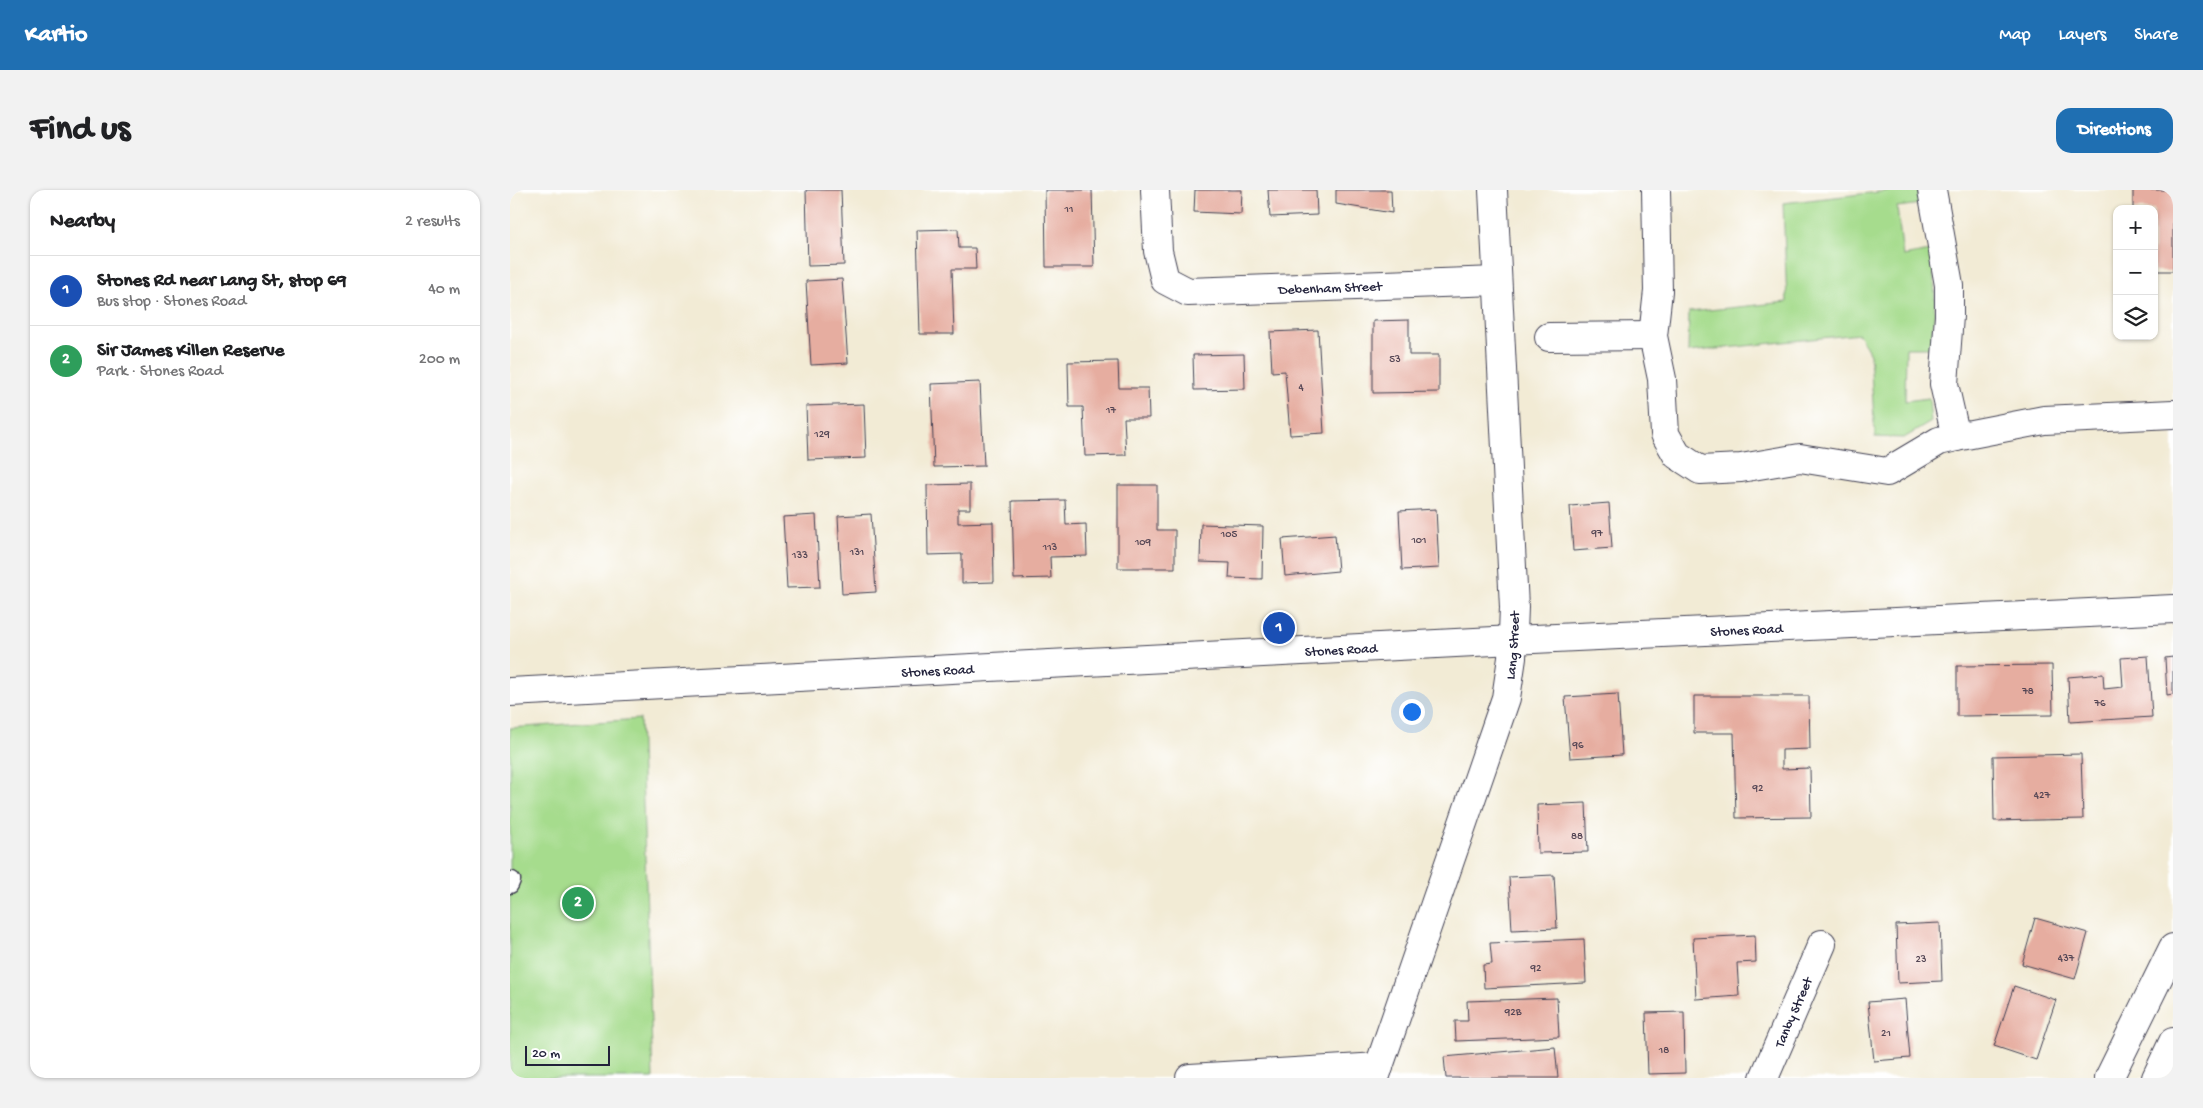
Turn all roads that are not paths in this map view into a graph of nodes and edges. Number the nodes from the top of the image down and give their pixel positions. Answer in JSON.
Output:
{"nodes":[{"id":1,"x":1155,"y":190,"type":"edge"},
{"id":2,"x":1493,"y":190,"type":"edge"},
{"id":3,"x":1656,"y":190,"type":"edge"},
{"id":4,"x":1932,"y":190,"type":"edge"},
{"id":5,"x":1497,"y":281,"type":"junction"},
{"id":6,"x":1653,"y":336,"type":"junction"},
{"id":7,"x":1549,"y":337,"type":"dead end"},
{"id":8,"x":2173,"y":414,"type":"edge"},
{"id":9,"x":1956,"y":437,"type":"junction"},
{"id":10,"x":2173,"y":609,"type":"edge"},
{"id":11,"x":1513,"y":640,"type":"junction"},
{"id":12,"x":510,"y":692,"type":"edge"},
{"id":13,"x":1822,"y":944,"type":"dead end"},
{"id":14,"x":2173,"y":948,"type":"edge"},
{"id":15,"x":2173,"y":1042,"type":"edge"},
{"id":16,"x":1377,"y":1072,"type":"edge"},
{"id":17,"x":1190,"y":1078,"type":"edge"},
{"id":18,"x":1764,"y":1078,"type":"edge"},
{"id":19,"x":2109,"y":1078,"type":"edge"},
{"id":20,"x":2156,"y":1078,"type":"edge"}],
"edges":[{"from":1,"to":5,"type":"street","name":"Debenham Street"},
{"from":2,"to":5,"type":"street","name":"Lang Street"},
{"from":3,"to":6,"type":"street"},
{"from":4,"to":9,"type":"street"},
{"from":5,"to":11,"type":"street","name":"Lang Street"},
{"from":6,"to":7,"type":"street"},
{"from":6,"to":9,"type":"street"},
{"from":8,"to":9,"type":"street"},
{"from":10,"to":11,"type":"street","name":"Stones Road"},
{"from":11,"to":12,"type":"street","name":"Stones Road"},
{"from":11,"to":16,"type":"street","name":"Lang Street"},
{"from":13,"to":18,"type":"street","name":"Tanby Street"},
{"from":14,"to":19,"type":"street"},
{"from":15,"to":20,"type":"street"},
{"from":16,"to":17,"type":"street"}]}
